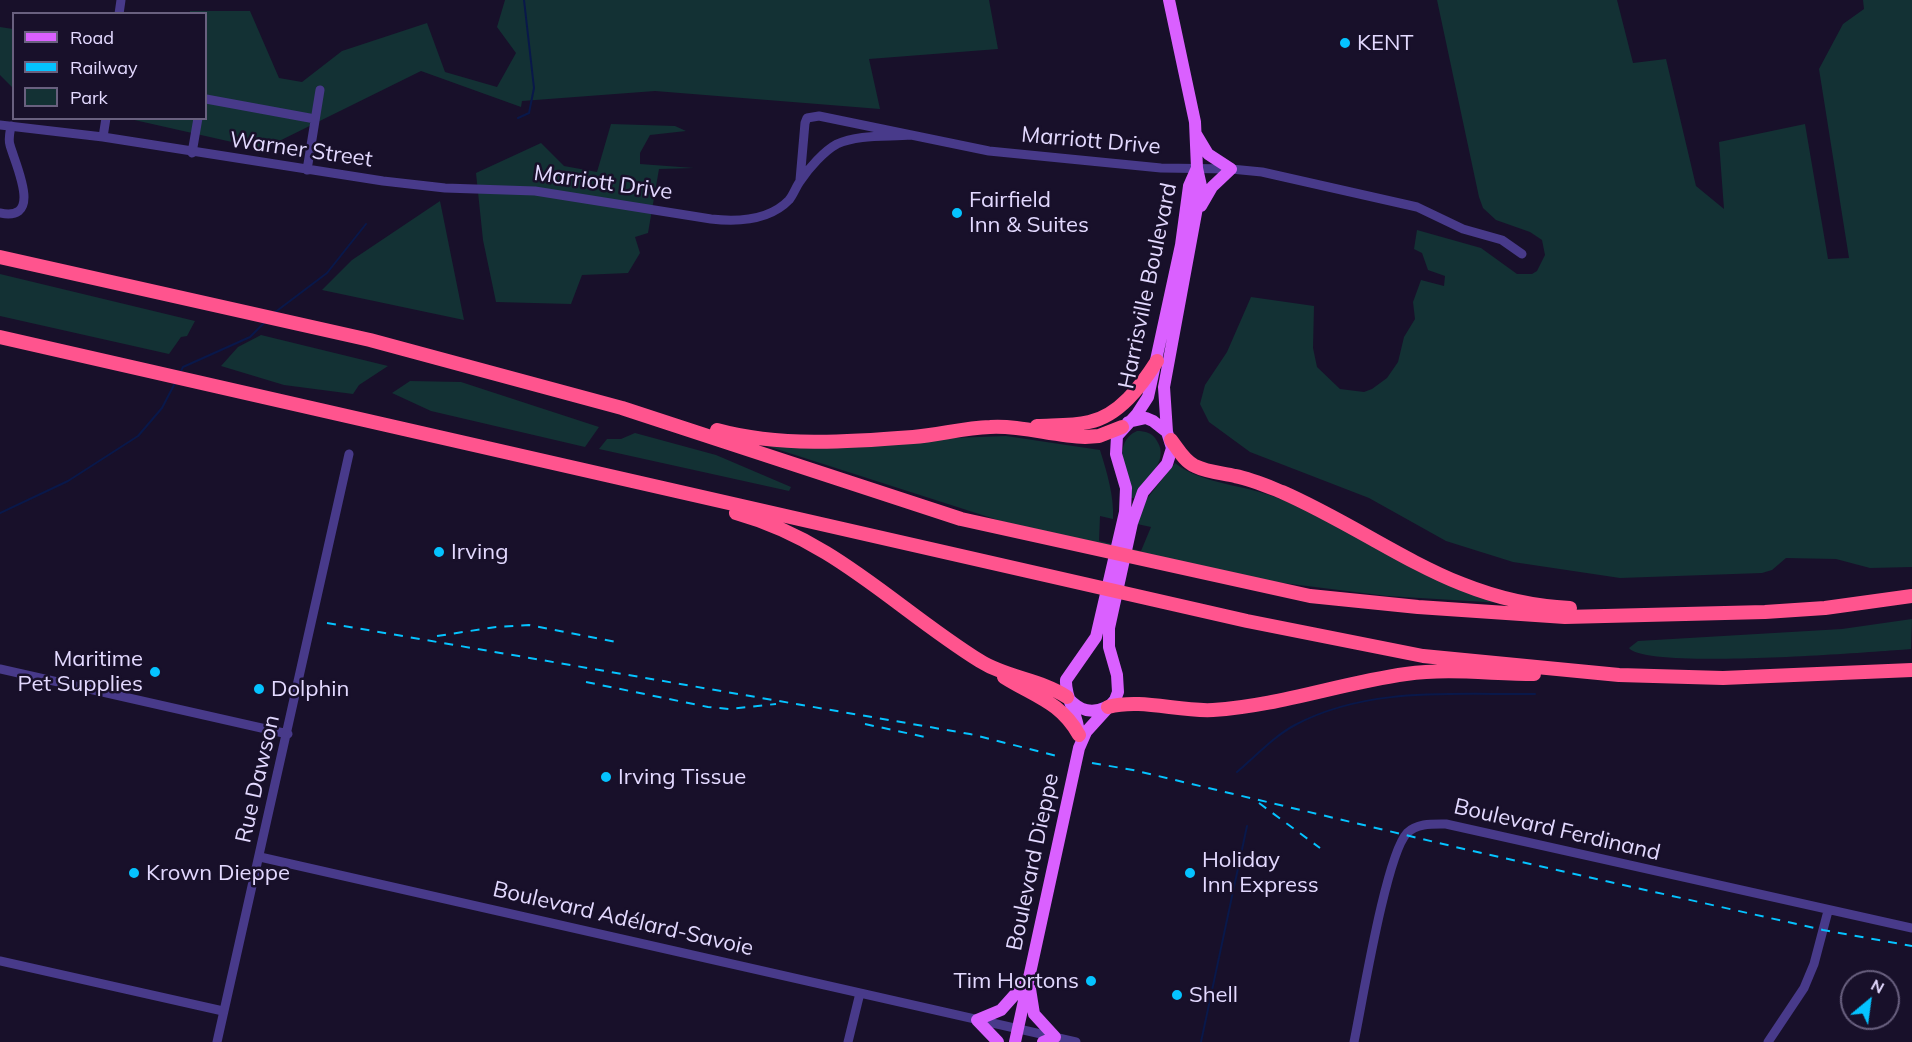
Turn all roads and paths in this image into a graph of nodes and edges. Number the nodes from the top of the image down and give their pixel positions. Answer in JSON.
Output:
{"nodes":[{"id":1,"x":1169,"y":0,"type":"edge"},
{"id":2,"x":320,"y":90,"type":"dead end"},
{"id":3,"x":207,"y":99,"type":"edge"},
{"id":4,"x":315,"y":119,"type":"junction"},
{"id":5,"x":106,"y":120,"type":"edge"},
{"id":6,"x":198,"y":120,"type":"edge"},
{"id":7,"x":0,"y":125,"type":"edge"},
{"id":8,"x":11,"y":126,"type":"junction"},
{"id":9,"x":1195,"y":132,"type":"junction"},
{"id":10,"x":911,"y":135,"type":"junction"},
{"id":11,"x":103,"y":137,"type":"junction"},
{"id":12,"x":192,"y":153,"type":"junction"},
{"id":13,"x":1197,"y":168,"type":"junction"},
{"id":14,"x":1231,"y":169,"type":"junction"},
{"id":15,"x":307,"y":170,"type":"junction"},
{"id":16,"x":800,"y":180,"type":"junction"},
{"id":17,"x":382,"y":182,"type":"joint"},
{"id":18,"x":0,"y":213,"type":"edge"},
{"id":19,"x":1198,"y":213,"type":"junction"},
{"id":20,"x":1522,"y":254,"type":"dead end"},
{"id":21,"x":0,"y":257,"type":"edge"},
{"id":22,"x":0,"y":337,"type":"edge"},
{"id":23,"x":1157,"y":361,"type":"junction"},
{"id":24,"x":622,"y":408,"type":"junction"},
{"id":25,"x":1125,"y":425,"type":"junction"},
{"id":26,"x":1014,"y":428,"type":"junction"},
{"id":27,"x":1169,"y":436,"type":"junction"},
{"id":28,"x":349,"y":454,"type":"dead end"},
{"id":29,"x":586,"y":470,"type":"junction"},
{"id":30,"x":1127,"y":522,"type":"junction"},
{"id":31,"x":1912,"y":596,"type":"edge"},
{"id":32,"x":1707,"y":614,"type":"junction"},
{"id":33,"x":1104,"y":627,"type":"junction"},
{"id":34,"x":982,"y":662,"type":"junction"},
{"id":35,"x":0,"y":669,"type":"edge"},
{"id":36,"x":1912,"y":670,"type":"edge"},
{"id":37,"x":1619,"y":675,"type":"junction"},
{"id":38,"x":1067,"y":697,"type":"junction"},
{"id":39,"x":1108,"y":707,"type":"junction"},
{"id":40,"x":288,"y":734,"type":"junction"},
{"id":41,"x":1079,"y":742,"type":"junction"},
{"id":42,"x":260,"y":857,"type":"junction"},
{"id":43,"x":1827,"y":911,"type":"junction"},
{"id":44,"x":1912,"y":928,"type":"edge"},
{"id":45,"x":0,"y":961,"type":"edge"},
{"id":46,"x":1029,"y":979,"type":"junction"},
{"id":47,"x":860,"y":993,"type":"junction"},
{"id":48,"x":223,"y":1011,"type":"junction"},
{"id":49,"x":977,"y":1020,"type":"junction"},
{"id":50,"x":1019,"y":1024,"type":"junction"},
{"id":51,"x":1055,"y":1037,"type":"junction"},
{"id":52,"x":217,"y":1042,"type":"edge"},
{"id":53,"x":848,"y":1042,"type":"edge"},
{"id":54,"x":998,"y":1042,"type":"edge"},
{"id":55,"x":1015,"y":1042,"type":"edge"},
{"id":56,"x":1043,"y":1042,"type":"edge"},
{"id":57,"x":1076,"y":1042,"type":"edge"},
{"id":58,"x":1354,"y":1042,"type":"edge"},
{"id":59,"x":1768,"y":1042,"type":"edge"}],
"edges":[{"from":1,"to":9,"type":"main road"},
{"from":2,"to":4,"type":"street"},
{"from":3,"to":4,"type":"street"},
{"from":4,"to":15,"type":"street"},
{"from":5,"to":11,"type":"street"},
{"from":6,"to":12,"type":"street"},
{"from":7,"to":8,"type":"street","name":"Warner Street"},
{"from":8,"to":11,"type":"street","name":"Warner Street"},
{"from":8,"to":18,"type":"street"},
{"from":9,"to":13,"type":"main road"},
{"from":9,"to":14,"type":"main road"},
{"from":10,"to":13,"type":"street","name":"Marriott Drive"},
{"from":10,"to":16,"type":"street","name":"Marriott Drive"},
{"from":10,"to":16,"type":"street","name":"Marriott Drive"},
{"from":11,"to":12,"type":"street","name":"Warner Street"},
{"from":12,"to":15,"type":"street","name":"Warner Street"},
{"from":13,"to":14,"type":"street","name":"Marriott Drive"},
{"from":13,"to":19,"type":"main road","name":"Harrisville Boulevard"},
{"from":13,"to":23,"type":"main road","name":"Harrisville Boulevard"},
{"from":14,"to":19,"type":"main road"},
{"from":14,"to":20,"type":"street","name":"Marriott Drive"},
{"from":15,"to":17,"type":"street","name":"Warner Street"},
{"from":16,"to":17,"type":"street","name":"Marriott Drive"},
{"from":19,"to":27,"type":"main road","name":"Harrisville Boulevard"},
{"from":21,"to":24,"type":"highway"},
{"from":22,"to":29,"type":"highway"},
{"from":23,"to":25,"type":"main road","name":"Harrisville Boulevard"},
{"from":23,"to":26,"type":"highway"},
{"from":24,"to":26,"type":"highway"},
{"from":24,"to":32,"type":"highway"},
{"from":25,"to":26,"type":"highway"},
{"from":25,"to":27,"type":"main road","name":"Harrisville Boulevard"},
{"from":25,"to":30,"type":"main road","name":"Harrisville Boulevard"},
{"from":27,"to":30,"type":"main road","name":"Harrisville Boulevard"},
{"from":27,"to":32,"type":"highway"},
{"from":28,"to":40,"type":"street","name":"Rue Dawson"},
{"from":29,"to":34,"type":"highway"},
{"from":29,"to":37,"type":"highway"},
{"from":30,"to":33,"type":"main road","name":"Harrisville Boulevard"},
{"from":31,"to":32,"type":"highway"},
{"from":33,"to":38,"type":"main road"},
{"from":33,"to":39,"type":"main road"},
{"from":34,"to":38,"type":"highway"},
{"from":34,"to":41,"type":"highway"},
{"from":35,"to":40,"type":"street"},
{"from":36,"to":37,"type":"highway"},
{"from":37,"to":39,"type":"highway"},
{"from":38,"to":39,"type":"main road"},
{"from":38,"to":41,"type":"main road"},
{"from":39,"to":41,"type":"main road"},
{"from":40,"to":42,"type":"street","name":"Rue Dawson"},
{"from":41,"to":46,"type":"main road","name":"Boulevard Dieppe"},
{"from":42,"to":47,"type":"street","name":"Boulevard Adélard-Savoie"},
{"from":42,"to":48,"type":"street","name":"Rue Dawson"},
{"from":43,"to":44,"type":"street","name":"Boulevard Ferdinand"},
{"from":43,"to":58,"type":"street","name":"Boulevard Ferdinand"},
{"from":43,"to":59,"type":"street"},
{"from":45,"to":48,"type":"street"},
{"from":46,"to":49,"type":"main road"},
{"from":46,"to":50,"type":"main road","name":"Boulevard Dieppe"},
{"from":46,"to":51,"type":"main road"},
{"from":47,"to":49,"type":"street","name":"Boulevard Adélard-Savoie"},
{"from":47,"to":53,"type":"street"},
{"from":48,"to":52,"type":"street","name":"Rue Dawson"},
{"from":49,"to":50,"type":"street","name":"Boulevard Adélard-Savoie"},
{"from":49,"to":54,"type":"main road"},
{"from":50,"to":51,"type":"street","name":"Boulevard Adélard-Savoie"},
{"from":50,"to":55,"type":"main road","name":"Boulevard Dieppe"},
{"from":51,"to":56,"type":"main road"},
{"from":51,"to":57,"type":"street"}]}
